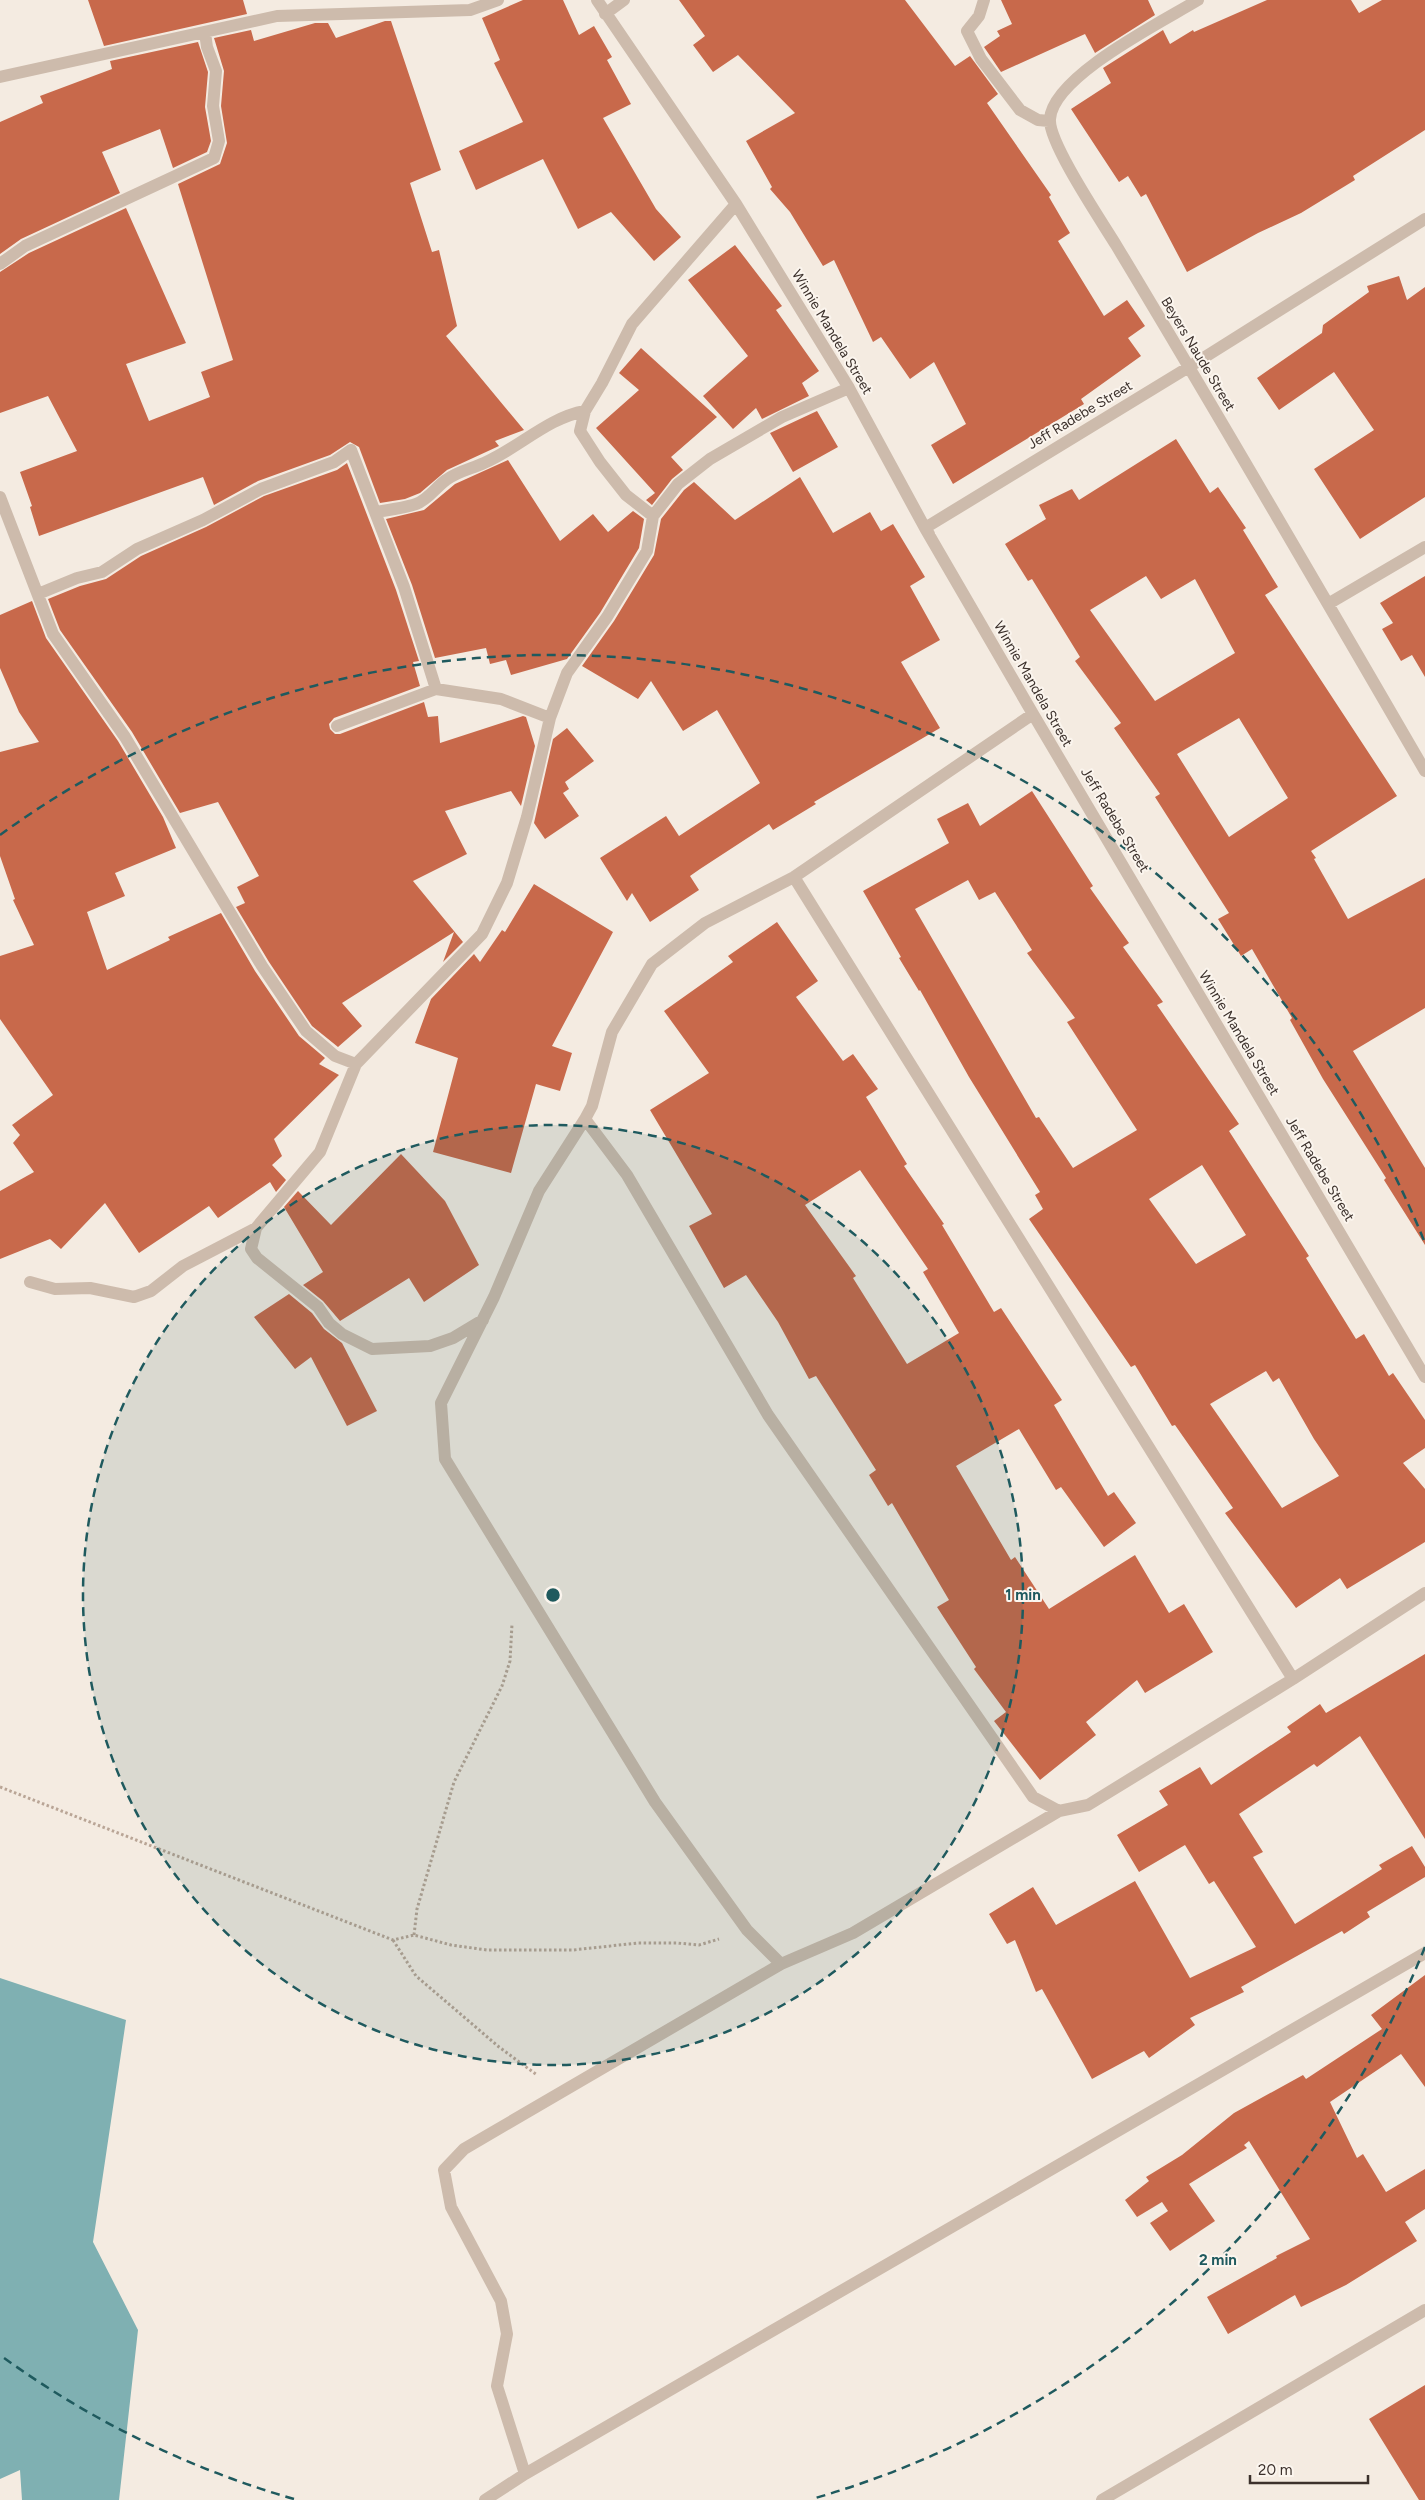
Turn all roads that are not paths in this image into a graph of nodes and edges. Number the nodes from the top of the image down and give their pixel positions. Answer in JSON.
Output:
{"nodes":[{"id":1,"x":498,"y":0,"type":"edge"},
{"id":2,"x":597,"y":0,"type":"edge"},
{"id":3,"x":624,"y":0,"type":"edge"},
{"id":4,"x":984,"y":0,"type":"edge"},
{"id":5,"x":1198,"y":0,"type":"edge"},
{"id":6,"x":605,"y":14,"type":"junction"},
{"id":7,"x":206,"y":32,"type":"junction"},
{"id":8,"x":0,"y":77,"type":"edge"},
{"id":9,"x":1049,"y":121,"type":"junction"},
{"id":10,"x":736,"y":204,"type":"junction"},
{"id":11,"x":1425,"y":219,"type":"edge"},
{"id":12,"x":0,"y":264,"type":"edge"},
{"id":13,"x":1189,"y":367,"type":"junction"},
{"id":14,"x":849,"y":388,"type":"junction"},
{"id":15,"x":585,"y":411,"type":"junction"},
{"id":16,"x":0,"y":497,"type":"edge"},
{"id":17,"x":375,"y":512,"type":"junction"},
{"id":18,"x":653,"y":516,"type":"junction"},
{"id":19,"x":925,"y":528,"type":"junction"},
{"id":20,"x":1425,"y":548,"type":"edge"},
{"id":21,"x":38,"y":594,"type":"junction"},
{"id":22,"x":1328,"y":604,"type":"junction"},
{"id":23,"x":436,"y":689,"type":"junction"},
{"id":24,"x":1033,"y":714,"type":"junction"},
{"id":25,"x":550,"y":718,"type":"junction"},
{"id":26,"x":337,"y":726,"type":"dead end"},
{"id":27,"x":1425,"y":771,"type":"edge"},
{"id":28,"x":794,"y":877,"type":"junction"},
{"id":29,"x":356,"y":1064,"type":"junction"},
{"id":30,"x":585,"y":1119,"type":"junction"},
{"id":31,"x":256,"y":1228,"type":"junction"},
{"id":32,"x":30,"y":1282,"type":"dead end"},
{"id":33,"x":483,"y":1320,"type":"junction"},
{"id":34,"x":1425,"y":1376,"type":"edge"},
{"id":35,"x":1425,"y":1593,"type":"edge"},
{"id":36,"x":1293,"y":1679,"type":"junction"},
{"id":37,"x":1059,"y":1811,"type":"junction"},
{"id":38,"x":1425,"y":1953,"type":"edge"},
{"id":39,"x":781,"y":1964,"type":"junction"},
{"id":40,"x":1425,"y":2310,"type":"edge"},
{"id":41,"x":525,"y":2474,"type":"junction"},
{"id":42,"x":485,"y":2500,"type":"edge"},
{"id":43,"x":1102,"y":2500,"type":"edge"}],
"edges":[{"from":1,"to":7,"type":"street"},
{"from":2,"to":6,"type":"street","name":"Winnie Mandela Street"},
{"from":3,"to":6,"type":"street"},
{"from":4,"to":9,"type":"street"},
{"from":5,"to":9,"type":"street"},
{"from":6,"to":10,"type":"street","name":"Winnie Mandela Street"},
{"from":7,"to":8,"type":"street"},
{"from":7,"to":12,"type":"street"},
{"from":9,"to":13,"type":"street","name":"Beyers Naude Street"},
{"from":10,"to":14,"type":"street","name":"Winnie Mandela Street"},
{"from":10,"to":15,"type":"street"},
{"from":11,"to":13,"type":"street","name":"Jeff Radebe Street"},
{"from":13,"to":19,"type":"street","name":"Jeff Radebe Street"},
{"from":13,"to":22,"type":"street","name":"Beyers Naude Street"},
{"from":14,"to":18,"type":"street"},
{"from":14,"to":19,"type":"street","name":"Winnie Mandela Street"},
{"from":15,"to":17,"type":"street"},
{"from":15,"to":18,"type":"street"},
{"from":16,"to":21,"type":"street"},
{"from":17,"to":21,"type":"street"},
{"from":17,"to":23,"type":"street"},
{"from":18,"to":25,"type":"street"},
{"from":19,"to":24,"type":"street","name":"Winnie Mandela Street"},
{"from":19,"to":34,"type":"street","name":"Jeff Radebe Street"},
{"from":20,"to":22,"type":"street"},
{"from":21,"to":29,"type":"street"},
{"from":22,"to":27,"type":"street","name":"Beyers Naude Street"},
{"from":23,"to":25,"type":"street"},
{"from":23,"to":26,"type":"street"},
{"from":24,"to":28,"type":"street"},
{"from":24,"to":34,"type":"street","name":"Winnie Mandela Street"},
{"from":25,"to":29,"type":"street"},
{"from":28,"to":30,"type":"street"},
{"from":28,"to":36,"type":"street"},
{"from":29,"to":31,"type":"street"},
{"from":30,"to":33,"type":"street"},
{"from":30,"to":37,"type":"street"},
{"from":31,"to":32,"type":"street"},
{"from":31,"to":33,"type":"street"},
{"from":33,"to":39,"type":"street"},
{"from":35,"to":36,"type":"street"},
{"from":36,"to":37,"type":"street"},
{"from":37,"to":39,"type":"street"},
{"from":38,"to":41,"type":"street"},
{"from":39,"to":41,"type":"street"},
{"from":40,"to":43,"type":"street"},
{"from":41,"to":42,"type":"street"}]}
